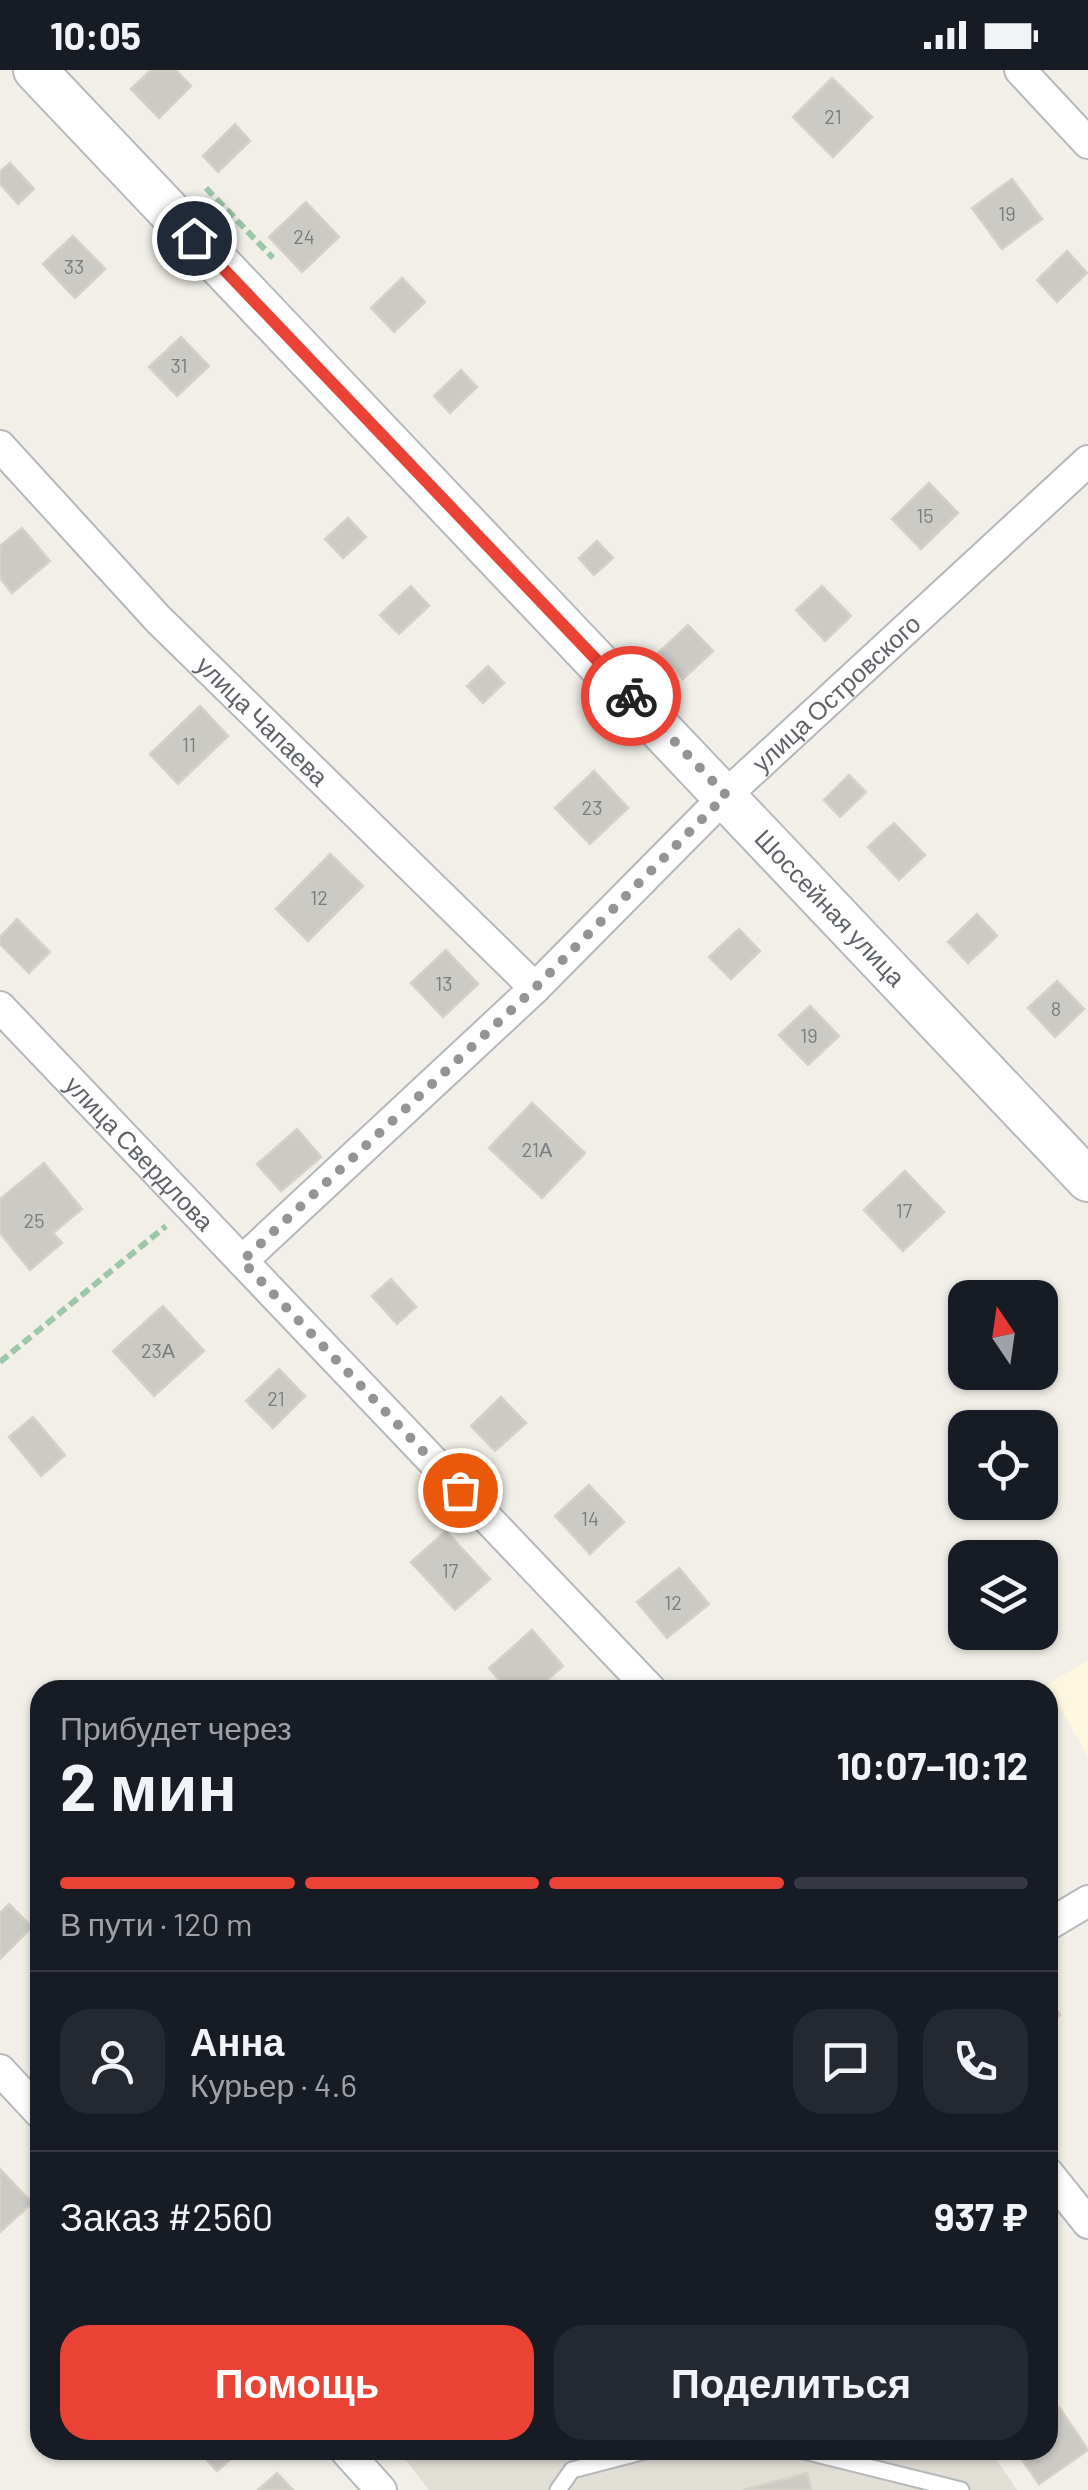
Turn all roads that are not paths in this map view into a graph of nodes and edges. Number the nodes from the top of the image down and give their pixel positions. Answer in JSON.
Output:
{"nodes":[{"id":1,"x":34,"y":70,"type":"edge"},
{"id":2,"x":1020,"y":70,"type":"edge"},
{"id":3,"x":1088,"y":143,"type":"edge"},
{"id":4,"x":0,"y":446,"type":"edge"},
{"id":5,"x":1088,"y":462,"type":"edge"},
{"id":6,"x":726,"y":795,"type":"junction"},
{"id":7,"x":535,"y":988,"type":"junction"},
{"id":8,"x":0,"y":1007,"type":"edge"},
{"id":9,"x":1088,"y":1180,"type":"edge"},
{"id":10,"x":242,"y":1261,"type":"junction"},
{"id":11,"x":641,"y":1680,"type":"edge"},
{"id":12,"x":1088,"y":1901,"type":"edge"},
{"id":13,"x":1058,"y":1919,"type":"edge"},
{"id":14,"x":0,"y":2070,"type":"edge"},
{"id":15,"x":30,"y":2102,"type":"edge"},
{"id":16,"x":1058,"y":2186,"type":"edge"},
{"id":17,"x":1088,"y":2224,"type":"edge"},
{"id":18,"x":354,"y":2460,"type":"edge"},
{"id":19,"x":610,"y":2460,"type":"edge"},
{"id":20,"x":840,"y":2460,"type":"edge"},
{"id":21,"x":381,"y":2490,"type":"edge"},
{"id":22,"x":558,"y":2490,"type":"edge"},
{"id":23,"x":961,"y":2490,"type":"edge"}],
"edges":[{"from":1,"to":6,"type":"main road","name":"Шоссейная улица"},
{"from":2,"to":3,"type":"street"},
{"from":4,"to":7,"type":"street","name":"улица Чапаева"},
{"from":5,"to":6,"type":"street","name":"улица Островского"},
{"from":6,"to":7,"type":"street","name":"улица Островского"},
{"from":6,"to":9,"type":"main road","name":"Шоссейная улица"},
{"from":7,"to":10,"type":"street","name":"улица Островского"},
{"from":8,"to":10,"type":"street","name":"улица Свердлова"},
{"from":10,"to":11,"type":"street","name":"улица Свердлова"},
{"from":12,"to":13,"type":"street"},
{"from":14,"to":15,"type":"street"},
{"from":16,"to":17,"type":"street"},
{"from":18,"to":21,"type":"street"},
{"from":19,"to":22,"type":"lane"},
{"from":20,"to":23,"type":"lane"}]}
